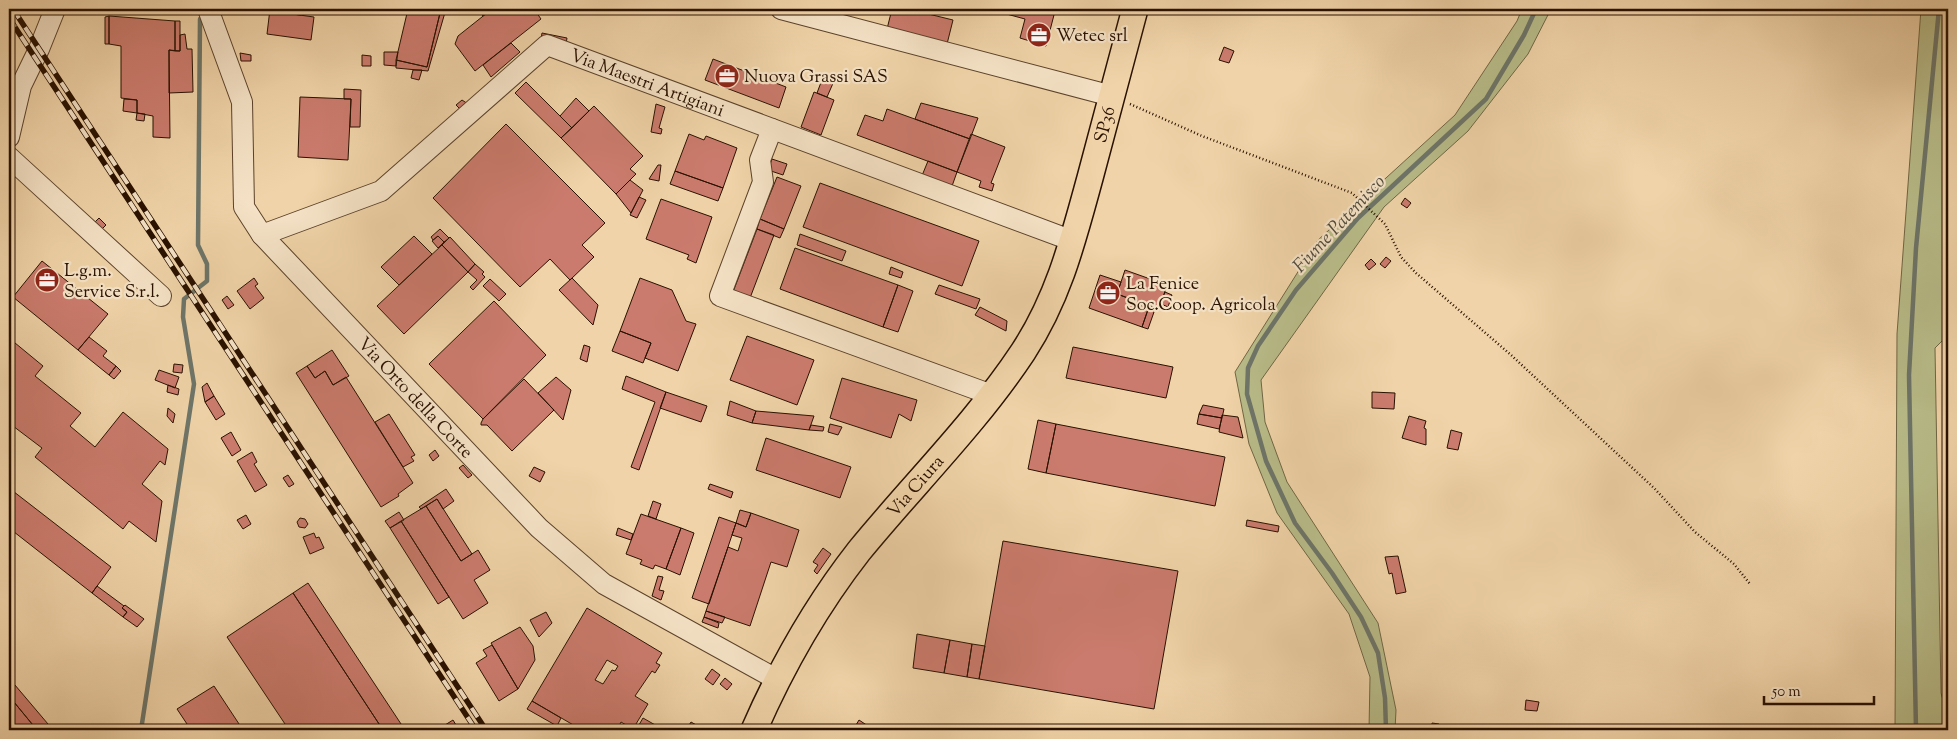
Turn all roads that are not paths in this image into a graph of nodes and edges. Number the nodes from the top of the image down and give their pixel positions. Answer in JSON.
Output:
{"nodes":[{"id":1,"x":55,"y":9,"type":"edge"},
{"id":2,"x":208,"y":9,"type":"edge"},
{"id":3,"x":781,"y":9,"type":"edge"},
{"id":4,"x":1135,"y":9,"type":"edge"},
{"id":5,"x":1112,"y":96,"type":"junction"},
{"id":6,"x":772,"y":128,"type":"junction"},
{"id":7,"x":9,"y":138,"type":"edge"},
{"id":8,"x":9,"y":157,"type":"edge"},
{"id":9,"x":262,"y":235,"type":"junction"},
{"id":10,"x":1073,"y":240,"type":"junction"},
{"id":11,"x":160,"y":296,"type":"dead end"},
{"id":12,"x":992,"y":395,"type":"junction"},
{"id":13,"x":776,"y":680,"type":"junction"},
{"id":14,"x":754,"y":730,"type":"edge"}],
"edges":[{"from":1,"to":7,"type":"street"},
{"from":2,"to":9,"type":"street","name":"Via Orto della Corte"},
{"from":3,"to":5,"type":"street"},
{"from":4,"to":5,"type":"main road","name":"SP36","number":"SP36"},
{"from":5,"to":10,"type":"main road","name":"SP36","number":"SP36"},
{"from":6,"to":9,"type":"street","name":"Via Maestri Artigiani"},
{"from":6,"to":10,"type":"street","name":"Via Maestri Artigiani"},
{"from":6,"to":12,"type":"street"},
{"from":8,"to":11,"type":"street"},
{"from":9,"to":13,"type":"street","name":"Via Orto della Corte"},
{"from":10,"to":12,"type":"main road","name":"Via Ciura"},
{"from":12,"to":13,"type":"main road","name":"Via Ciura"},
{"from":13,"to":14,"type":"main road","name":"Via Ciura"}]}
